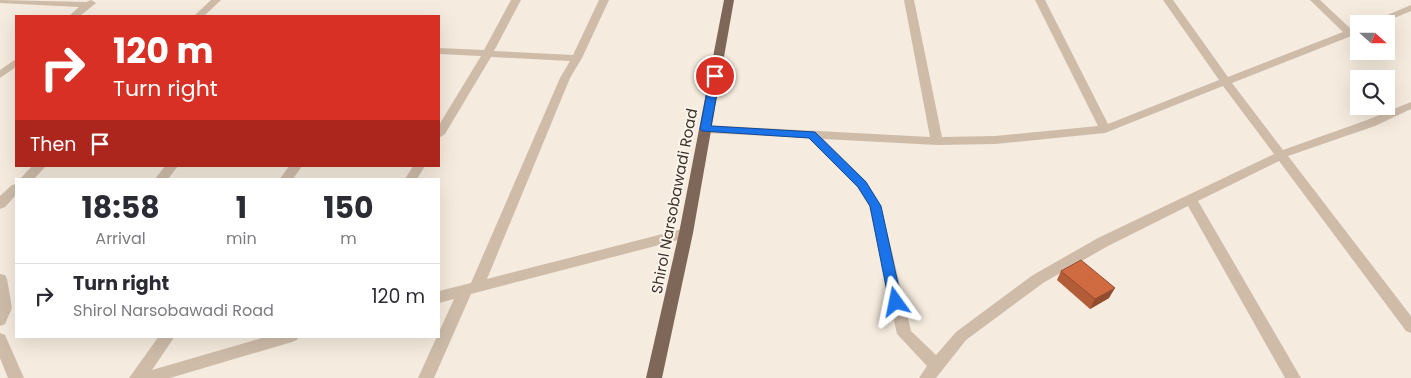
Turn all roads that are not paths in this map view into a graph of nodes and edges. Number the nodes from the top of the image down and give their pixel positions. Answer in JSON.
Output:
{"nodes":[{"id":1,"x":0,"y":0,"type":"edge"},
{"id":2,"x":216,"y":0,"type":"edge"},
{"id":3,"x":516,"y":0,"type":"edge"},
{"id":4,"x":604,"y":0,"type":"edge"},
{"id":5,"x":729,"y":0,"type":"edge"},
{"id":6,"x":909,"y":0,"type":"edge"},
{"id":7,"x":1040,"y":0,"type":"edge"},
{"id":8,"x":1168,"y":0,"type":"edge"},
{"id":9,"x":1315,"y":0,"type":"edge"},
{"id":10,"x":92,"y":2,"type":"edge"},
{"id":11,"x":1411,"y":8,"type":"edge"},
{"id":12,"x":75,"y":15,"type":"edge"},
{"id":13,"x":200,"y":15,"type":"edge"},
{"id":14,"x":1394,"y":15,"type":"edge"},
{"id":15,"x":1350,"y":28,"type":"edge"},
{"id":16,"x":1350,"y":33,"type":"edge"},
{"id":17,"x":440,"y":51,"type":"edge"},
{"id":18,"x":487,"y":54,"type":"junction"},
{"id":19,"x":577,"y":58,"type":"junction"},
{"id":20,"x":15,"y":63,"type":"edge"},
{"id":21,"x":0,"y":75,"type":"edge"},
{"id":22,"x":1225,"y":81,"type":"junction"},
{"id":23,"x":1411,"y":105,"type":"edge"},
{"id":24,"x":1105,"y":128,"type":"junction"},
{"id":25,"x":705,"y":129,"type":"junction"},
{"id":26,"x":440,"y":132,"type":"edge"},
{"id":27,"x":812,"y":135,"type":"junction"},
{"id":28,"x":937,"y":141,"type":"junction"},
{"id":29,"x":1282,"y":154,"type":"junction"},
{"id":30,"x":39,"y":167,"type":"edge"},
{"id":31,"x":171,"y":167,"type":"edge"},
{"id":32,"x":295,"y":167,"type":"edge"},
{"id":33,"x":27,"y":178,"type":"edge"},
{"id":34,"x":162,"y":178,"type":"edge"},
{"id":35,"x":287,"y":178,"type":"edge"},
{"id":36,"x":15,"y":189,"type":"edge"},
{"id":37,"x":1191,"y":199,"type":"junction"},
{"id":38,"x":7,"y":200,"type":"edge"},
{"id":39,"x":686,"y":233,"type":"junction"},
{"id":40,"x":0,"y":279,"type":"edge"},
{"id":41,"x":471,"y":289,"type":"junction"},
{"id":42,"x":440,"y":298,"type":"edge"},
{"id":43,"x":0,"y":320,"type":"edge"},
{"id":44,"x":1411,"y":327,"type":"edge"},
{"id":45,"x":167,"y":338,"type":"edge"},
{"id":46,"x":285,"y":338,"type":"edge"},
{"id":47,"x":0,"y":339,"type":"edge"},
{"id":48,"x":937,"y":366,"type":"junction"},
{"id":49,"x":16,"y":378,"type":"edge"},
{"id":50,"x":137,"y":378,"type":"edge"},
{"id":51,"x":147,"y":378,"type":"edge"},
{"id":52,"x":426,"y":378,"type":"edge"},
{"id":53,"x":654,"y":378,"type":"edge"},
{"id":54,"x":927,"y":378,"type":"edge"},
{"id":55,"x":1293,"y":378,"type":"edge"}],
"edges":[{"from":1,"to":10,"type":"street"},
{"from":2,"to":13,"type":"street"},
{"from":3,"to":18,"type":"street"},
{"from":4,"to":19,"type":"street"},
{"from":5,"to":25,"type":"main road","name":"Shirol Narsobawadi Road"},
{"from":6,"to":28,"type":"street"},
{"from":7,"to":24,"type":"street"},
{"from":8,"to":22,"type":"street"},
{"from":9,"to":15,"type":"street"},
{"from":10,"to":12,"type":"street"},
{"from":11,"to":14,"type":"street"},
{"from":16,"to":22,"type":"street"},
{"from":17,"to":18,"type":"street"},
{"from":18,"to":19,"type":"street"},
{"from":18,"to":26,"type":"street"},
{"from":19,"to":41,"type":"street"},
{"from":20,"to":21,"type":"street"},
{"from":22,"to":24,"type":"street"},
{"from":22,"to":29,"type":"street"},
{"from":23,"to":29,"type":"street"},
{"from":24,"to":28,"type":"street"},
{"from":25,"to":27,"type":"street"},
{"from":25,"to":39,"type":"main road","name":"Shirol Narsobawadi Road"},
{"from":27,"to":28,"type":"street"},
{"from":27,"to":48,"type":"street"},
{"from":29,"to":37,"type":"street"},
{"from":29,"to":44,"type":"street"},
{"from":30,"to":33,"type":"street"},
{"from":31,"to":34,"type":"street"},
{"from":32,"to":35,"type":"street"},
{"from":36,"to":38,"type":"street"},
{"from":37,"to":48,"type":"street"},
{"from":37,"to":55,"type":"street"},
{"from":39,"to":41,"type":"street"},
{"from":39,"to":53,"type":"main road","name":"Shirol Narsobawadi Road"},
{"from":40,"to":43,"type":"street"},
{"from":41,"to":42,"type":"street"},
{"from":41,"to":52,"type":"street"},
{"from":45,"to":50,"type":"street"},
{"from":46,"to":51,"type":"street"},
{"from":47,"to":49,"type":"street"},
{"from":48,"to":54,"type":"street"}]}
